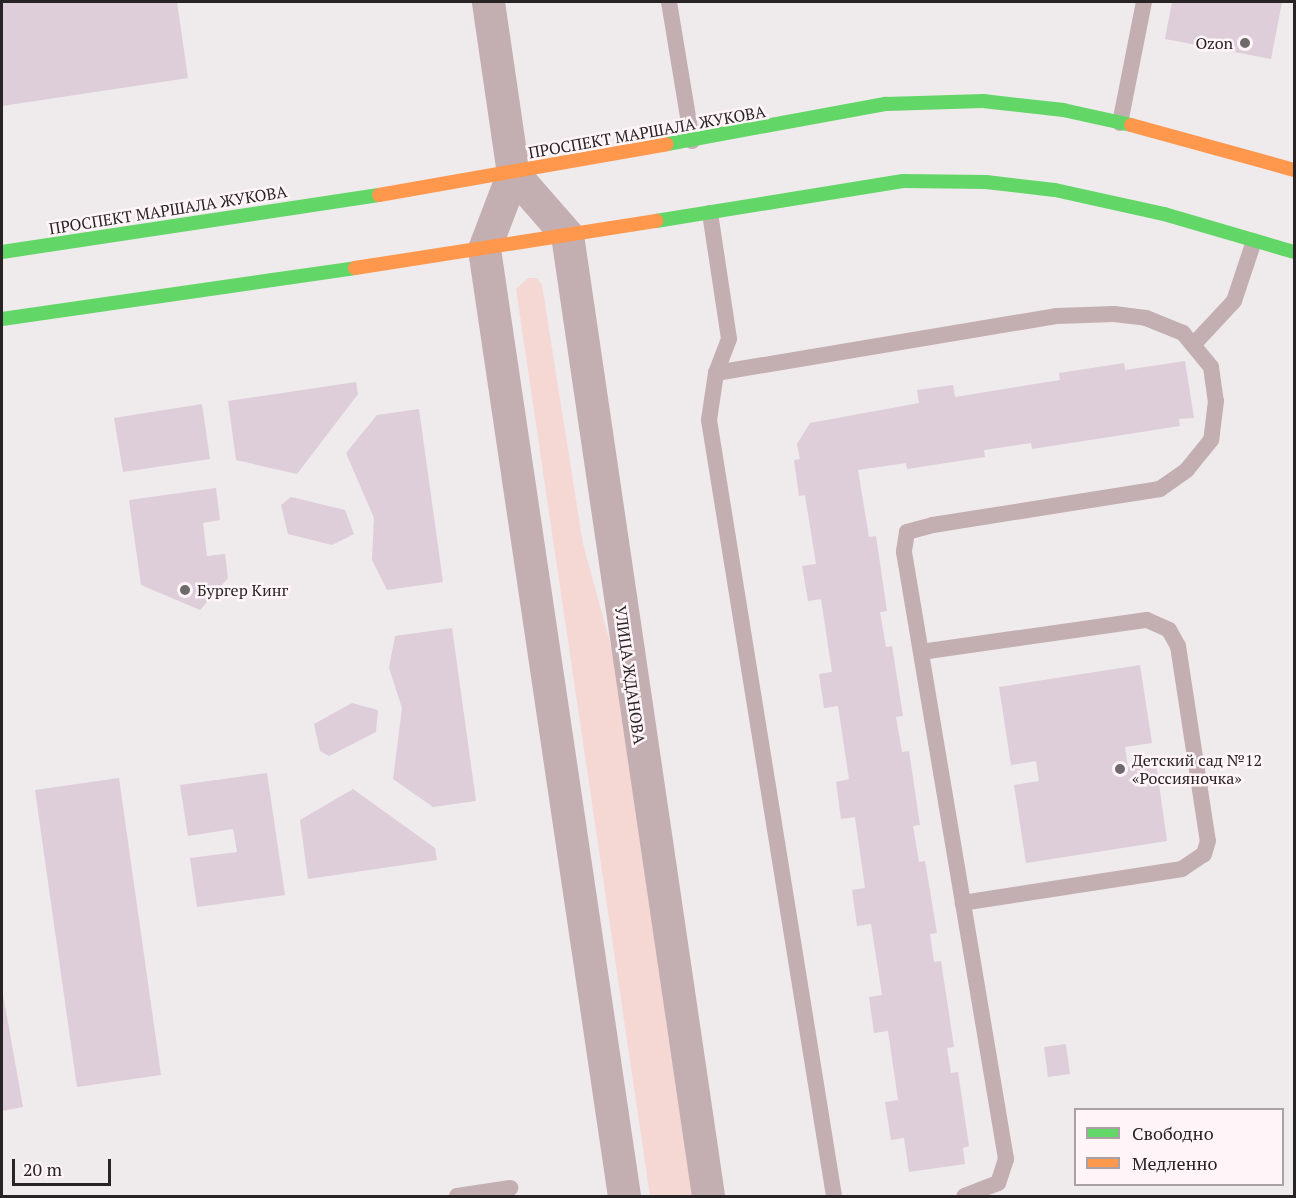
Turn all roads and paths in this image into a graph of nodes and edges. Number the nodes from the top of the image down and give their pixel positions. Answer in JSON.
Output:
{"nodes":[{"id":1,"x":488,"y":2,"type":"edge"},
{"id":2,"x":669,"y":2,"type":"edge"},
{"id":3,"x":1144,"y":2,"type":"edge"},
{"id":4,"x":1120,"y":123,"type":"junction"},
{"id":5,"x":692,"y":141,"type":"junction"},
{"id":6,"x":1294,"y":170,"type":"edge"},
{"id":7,"x":513,"y":173,"type":"junction"},
{"id":8,"x":710,"y":213,"type":"junction"},
{"id":9,"x":567,"y":235,"type":"junction"},
{"id":10,"x":1254,"y":240,"type":"junction"},
{"id":11,"x":484,"y":249,"type":"junction"},
{"id":12,"x":2,"y":252,"type":"edge"},
{"id":13,"x":1294,"y":252,"type":"edge"},
{"id":14,"x":2,"y":319,"type":"edge"},
{"id":15,"x":1193,"y":345,"type":"junction"},
{"id":16,"x":716,"y":373,"type":"junction"},
{"id":17,"x":921,"y":652,"type":"junction"},
{"id":18,"x":963,"y":903,"type":"junction"},
{"id":19,"x":510,"y":1188,"type":"dead end"},
{"id":20,"x":1000,"y":1190,"type":"edge"},
{"id":21,"x":457,"y":1197,"type":"edge"},
{"id":22,"x":624,"y":1197,"type":"edge"},
{"id":23,"x":708,"y":1197,"type":"edge"},
{"id":24,"x":834,"y":1197,"type":"edge"},
{"id":25,"x":964,"y":1197,"type":"edge"}],
"edges":[{"from":1,"to":7,"type":"street"},
{"from":2,"to":5,"type":"lane"},
{"from":3,"to":4,"type":"lane"},
{"from":4,"to":5,"type":"street","name":"ПРОСПЕКТ МАРШАЛА ЖУКОВА"},
{"from":4,"to":6,"type":"street","name":"ПРОСПЕКТ МАРШАЛА ЖУКОВА"},
{"from":5,"to":7,"type":"street","name":"ПРОСПЕКТ МАРШАЛА ЖУКОВА"},
{"from":7,"to":9,"type":"street"},
{"from":7,"to":11,"type":"street"},
{"from":7,"to":12,"type":"street","name":"ПРОСПЕКТ МАРШАЛА ЖУКОВА"},
{"from":8,"to":9,"type":"street"},
{"from":8,"to":10,"type":"street"},
{"from":8,"to":16,"type":"lane"},
{"from":9,"to":11,"type":"street"},
{"from":9,"to":23,"type":"street","name":"УЛИЦА ЖДАНОВА"},
{"from":10,"to":13,"type":"street"},
{"from":10,"to":15,"type":"lane"},
{"from":11,"to":14,"type":"street"},
{"from":11,"to":22,"type":"street"},
{"from":15,"to":16,"type":"lane"},
{"from":15,"to":17,"type":"lane"},
{"from":16,"to":24,"type":"lane"},
{"from":17,"to":18,"type":"lane"},
{"from":17,"to":18,"type":"lane"},
{"from":18,"to":20,"type":"lane"},
{"from":19,"to":21,"type":"lane"},
{"from":20,"to":25,"type":"lane"}]}
